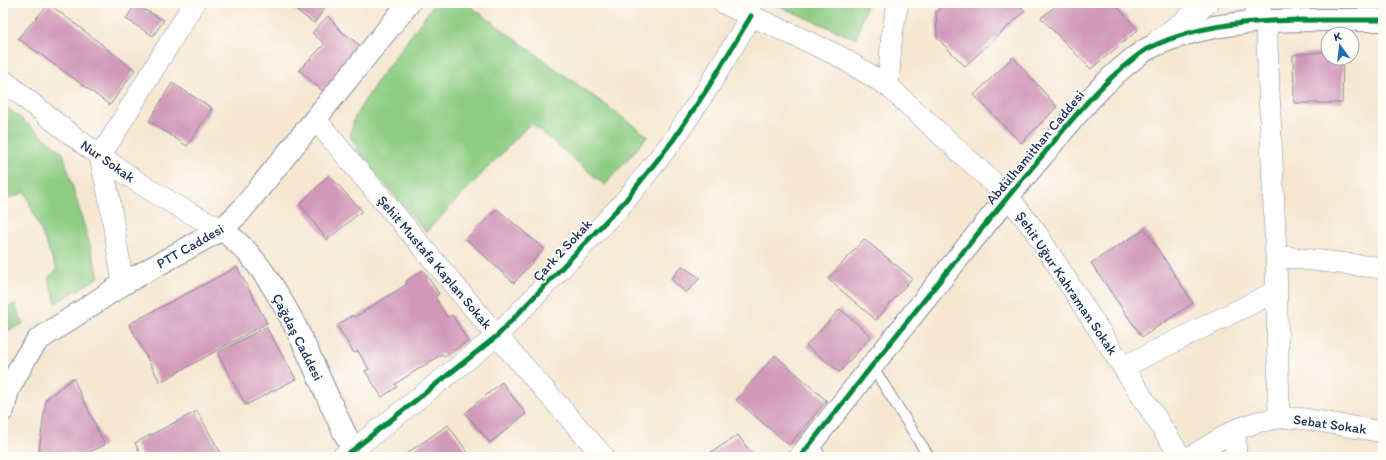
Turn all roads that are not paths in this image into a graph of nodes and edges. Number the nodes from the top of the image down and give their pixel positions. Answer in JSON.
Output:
{"nodes":[{"id":1,"x":194,"y":3,"type":"edge"},
{"id":2,"x":409,"y":3,"type":"edge"},
{"id":3,"x":723,"y":3,"type":"edge"},
{"id":4,"x":898,"y":3,"type":"edge"},
{"id":5,"x":1208,"y":3,"type":"edge"},
{"id":6,"x":1254,"y":3,"type":"edge"},
{"id":7,"x":751,"y":16,"type":"junction"},
{"id":8,"x":1383,"y":20,"type":"edge"},
{"id":9,"x":1266,"y":21,"type":"junction"},
{"id":10,"x":1147,"y":48,"type":"junction"},
{"id":11,"x":3,"y":80,"type":"edge"},
{"id":12,"x":888,"y":86,"type":"junction"},
{"id":13,"x":315,"y":119,"type":"junction"},
{"id":14,"x":100,"y":157,"type":"junction"},
{"id":15,"x":1008,"y":196,"type":"junction"},
{"id":16,"x":222,"y":229,"type":"junction"},
{"id":17,"x":1276,"y":256,"type":"junction"},
{"id":18,"x":1383,"y":268,"type":"edge"},
{"id":19,"x":124,"y":284,"type":"junction"},
{"id":20,"x":1277,"y":291,"type":"junction"},
{"id":21,"x":497,"y":336,"type":"junction"},
{"id":22,"x":872,"y":366,"type":"junction"},
{"id":23,"x":1123,"y":367,"type":"junction"},
{"id":24,"x":3,"y":410,"type":"edge"},
{"id":25,"x":1279,"y":418,"type":"junction"},
{"id":26,"x":1235,"y":430,"type":"junction"},
{"id":27,"x":1383,"y":432,"type":"edge"},
{"id":28,"x":811,"y":452,"type":"edge"},
{"id":29,"x":351,"y":455,"type":"edge"},
{"id":30,"x":604,"y":457,"type":"edge"},
{"id":31,"x":929,"y":457,"type":"edge"},
{"id":32,"x":1181,"y":457,"type":"edge"},
{"id":33,"x":1190,"y":457,"type":"edge"},
{"id":34,"x":1236,"y":457,"type":"edge"}],
"edges":[{"from":1,"to":14,"type":"street"},
{"from":2,"to":13,"type":"street","name":"PTT Caddesi"},
{"from":3,"to":7,"type":"street","name":"Şehit Uğur Kahraman Sokak"},
{"from":4,"to":12,"type":"street"},
{"from":5,"to":10,"type":"street"},
{"from":6,"to":9,"type":"street"},
{"from":7,"to":12,"type":"street","name":"Şehit Uğur Kahraman Sokak"},
{"from":7,"to":21,"type":"street","name":"Çark 2 Sokak"},
{"from":8,"to":9,"type":"street","name":"Abdülhamithan Caddesi"},
{"from":9,"to":10,"type":"street","name":"Abdülhamithan Caddesi"},
{"from":9,"to":17,"type":"street"},
{"from":10,"to":15,"type":"street","name":"Abdülhamithan Caddesi"},
{"from":11,"to":14,"type":"street","name":"Nur Sokak"},
{"from":12,"to":15,"type":"street","name":"Şehit Uğur Kahraman Sokak"},
{"from":13,"to":16,"type":"street","name":"PTT Caddesi"},
{"from":13,"to":21,"type":"street","name":"Şehit Mustafa Kaplan Sokak"},
{"from":14,"to":16,"type":"street","name":"Nur Sokak"},
{"from":14,"to":19,"type":"street"},
{"from":15,"to":22,"type":"street","name":"Abdülhamithan Caddesi"},
{"from":15,"to":23,"type":"street","name":"Şehit Uğur Kahraman Sokak"},
{"from":16,"to":19,"type":"street","name":"PTT Caddesi"},
{"from":16,"to":29,"type":"street","name":"Çağdaş Caddesi"},
{"from":17,"to":18,"type":"street"},
{"from":17,"to":20,"type":"street"},
{"from":19,"to":24,"type":"street","name":"PTT Caddesi"},
{"from":20,"to":23,"type":"street"},
{"from":20,"to":25,"type":"street"},
{"from":21,"to":29,"type":"street","name":"Çark 2 Sokak"},
{"from":21,"to":30,"type":"street","name":"Şehit Mustafa Kaplan Sokak"},
{"from":22,"to":28,"type":"street","name":"Abdülhamithan Caddesi"},
{"from":22,"to":31,"type":"lane"},
{"from":23,"to":32,"type":"street","name":"Şehit Uğur Kahraman Sokak"},
{"from":25,"to":26,"type":"street","name":"Sebat Sokak"},
{"from":25,"to":27,"type":"street","name":"Sebat Sokak"},
{"from":26,"to":33,"type":"street","name":"Sebat Sokak"},
{"from":26,"to":34,"type":"street"}]}
